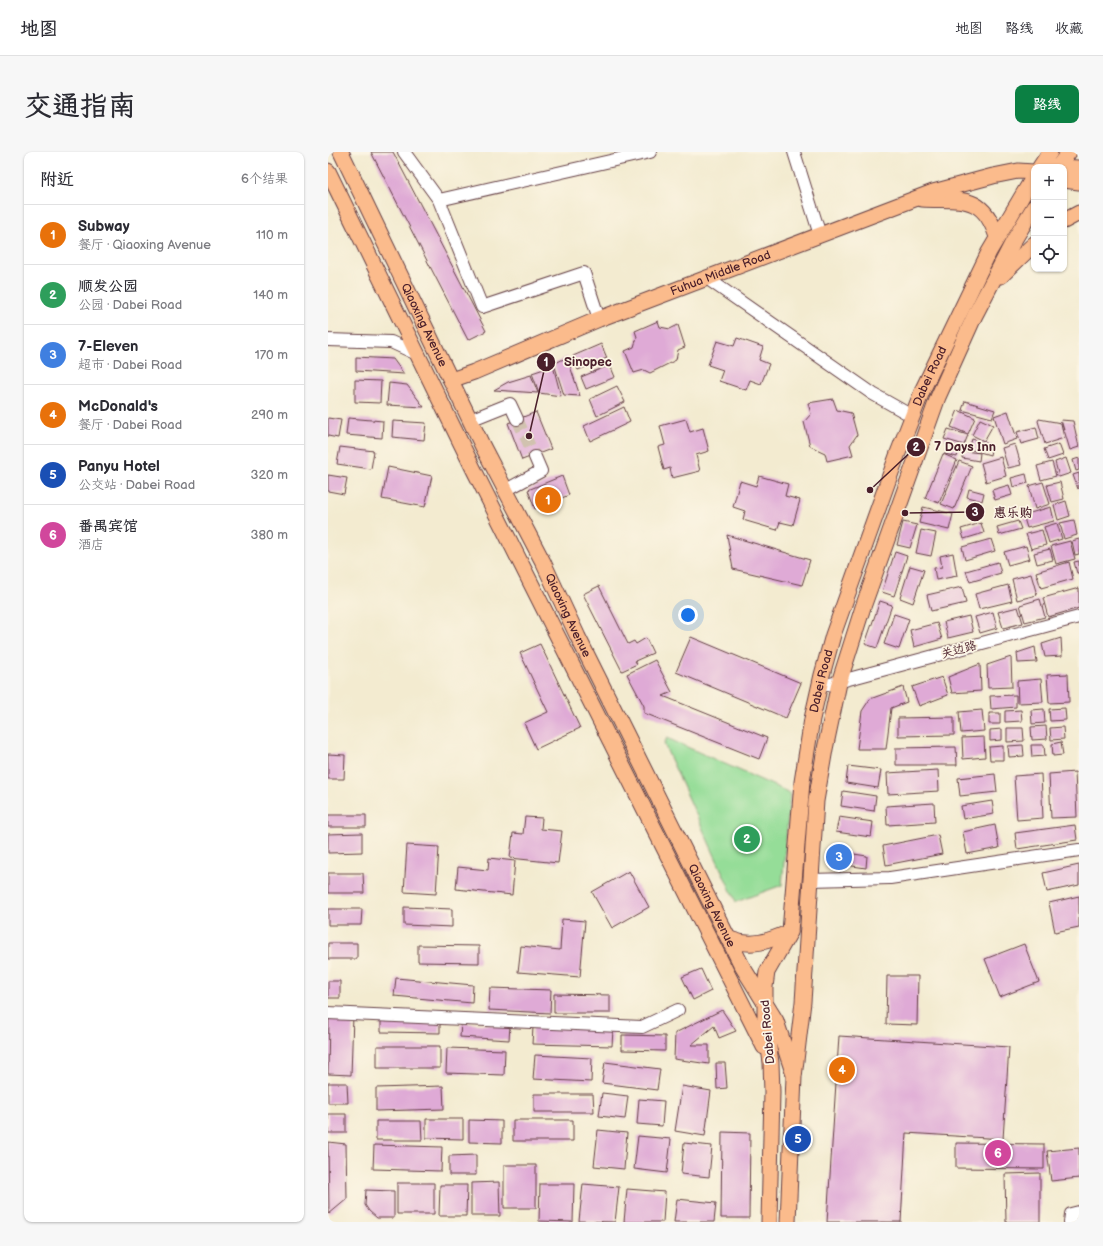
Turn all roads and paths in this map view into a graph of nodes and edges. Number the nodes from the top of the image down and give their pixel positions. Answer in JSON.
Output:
{"nodes":[{"id":1,"x":341,"y":152,"type":"edge"},
{"id":2,"x":404,"y":152,"type":"edge"},
{"id":3,"x":650,"y":152,"type":"edge"},
{"id":4,"x":794,"y":152,"type":"edge"},
{"id":5,"x":1050,"y":152,"type":"edge"},
{"id":6,"x":1069,"y":152,"type":"edge"},
{"id":7,"x":1042,"y":164,"type":"edge"},
{"id":8,"x":1062,"y":164,"type":"edge"},
{"id":9,"x":1079,"y":168,"type":"edge"},
{"id":10,"x":1067,"y":169,"type":"edge"},
{"id":11,"x":328,"y":171,"type":"edge"},
{"id":12,"x":1031,"y":172,"type":"edge"},
{"id":13,"x":1067,"y":175,"type":"edge"},
{"id":14,"x":1031,"y":181,"type":"edge"},
{"id":15,"x":1079,"y":182,"type":"edge"},
{"id":16,"x":917,"y":198,"type":"junction"},
{"id":17,"x":439,"y":200,"type":"junction"},
{"id":18,"x":1031,"y":211,"type":"edge"},
{"id":19,"x":1079,"y":213,"type":"edge"},
{"id":20,"x":1067,"y":219,"type":"edge"},
{"id":21,"x":820,"y":235,"type":"junction"},
{"id":22,"x":997,"y":237,"type":"junction"},
{"id":23,"x":1031,"y":247,"type":"edge"},
{"id":24,"x":708,"y":279,"type":"junction"},
{"id":25,"x":989,"y":288,"type":"junction"},
{"id":26,"x":599,"y":319,"type":"junction"},
{"id":27,"x":328,"y":340,"type":"edge"},
{"id":28,"x":419,"y":355,"type":"junction"},
{"id":29,"x":451,"y":380,"type":"junction"},
{"id":30,"x":912,"y":416,"type":"junction"},
{"id":31,"x":517,"y":419,"type":"tunnel mouth"},
{"id":32,"x":470,"y":420,"type":"junction"},
{"id":33,"x":535,"y":457,"type":"tunnel mouth"},
{"id":34,"x":506,"y":490,"type":"junction"},
{"id":35,"x":1079,"y":617,"type":"edge"},
{"id":36,"x":839,"y":683,"type":"junction"},
{"id":37,"x":819,"y":687,"type":"junction"},
{"id":38,"x":1079,"y":850,"type":"edge"},
{"id":39,"x":810,"y":880,"type":"junction"},
{"id":40,"x":790,"y":932,"type":"junction"},
{"id":41,"x":730,"y":939,"type":"junction"},
{"id":42,"x":764,"y":1003,"type":"junction"},
{"id":43,"x":678,"y":1010,"type":"dead end"},
{"id":44,"x":328,"y":1012,"type":"edge"},
{"id":45,"x":771,"y":1063,"type":"junction"},
{"id":46,"x":794,"y":1077,"type":"junction"},
{"id":47,"x":1079,"y":1212,"type":"edge"},
{"id":48,"x":769,"y":1222,"type":"edge"},
{"id":49,"x":788,"y":1222,"type":"edge"},
{"id":50,"x":1070,"y":1222,"type":"edge"}],
"edges":[{"from":1,"to":29,"type":"main road","name":"Qiaoxing Avenue"},
{"from":2,"to":17,"type":"street"},
{"from":3,"to":17,"type":"street"},
{"from":4,"to":21,"type":"street"},
{"from":5,"to":7,"type":"main road"},
{"from":6,"to":8,"type":"main road"},
{"from":9,"to":10,"type":"main road"},
{"from":11,"to":28,"type":"main road","name":"Qiaoxing Avenue"},
{"from":12,"to":16,"type":"main road","name":"Fuhua Middle Road"},
{"from":13,"to":15,"type":"main road"},
{"from":14,"to":22,"type":"main road","name":"Dabei Road"},
{"from":16,"to":21,"type":"main road","name":"Fuhua Middle Road"},
{"from":16,"to":22,"type":"main road"},
{"from":17,"to":26,"type":"street"},
{"from":18,"to":25,"type":"main road","name":"Dabei Road"},
{"from":19,"to":20,"type":"main road"},
{"from":21,"to":24,"type":"main road","name":"Fuhua Middle Road"},
{"from":22,"to":30,"type":"main road","name":"Dabei Road"},
{"from":23,"to":25,"type":"main road"},
{"from":24,"to":26,"type":"main road","name":"Fuhua Middle Road"},
{"from":24,"to":30,"type":"street"},
{"from":25,"to":36,"type":"main road","name":"Dabei Road"},
{"from":26,"to":29,"type":"main road","name":"Fuhua Middle Road"},
{"from":27,"to":28,"type":"street"},
{"from":28,"to":29,"type":"main road"},
{"from":28,"to":45,"type":"main road","name":"Qiaoxing Avenue"},
{"from":29,"to":32,"type":"main road","name":"Qiaoxing Avenue"},
{"from":30,"to":37,"type":"main road","name":"Dabei Road"},
{"from":31,"to":32,"type":"street"},
{"from":32,"to":34,"type":"main road","name":"Qiaoxing Avenue"},
{"from":33,"to":34,"type":"street"},
{"from":34,"to":41,"type":"main road","name":"Qiaoxing Avenue"},
{"from":35,"to":36,"type":"street","name":"关边路"},
{"from":36,"to":37,"type":"street","name":"关边路"},
{"from":36,"to":39,"type":"main road","name":"Dabei Road"},
{"from":37,"to":40,"type":"main road","name":"Dabei Road"},
{"from":38,"to":39,"type":"street"},
{"from":39,"to":46,"type":"main road","name":"Dabei Road"},
{"from":40,"to":41,"type":"main road"},
{"from":40,"to":42,"type":"main road","name":"Dabei Road"},
{"from":41,"to":42,"type":"main road","name":"Qiaoxing Avenue"},
{"from":42,"to":45,"type":"main road","name":"Dabei Road"},
{"from":42,"to":46,"type":"main road","name":"Qiaoxing Avenue"},
{"from":43,"to":44,"type":"street"},
{"from":45,"to":48,"type":"main road","name":"Dabei Road"},
{"from":46,"to":49,"type":"main road","name":"Dabei Road"},
{"from":47,"to":50,"type":"street"}]}
